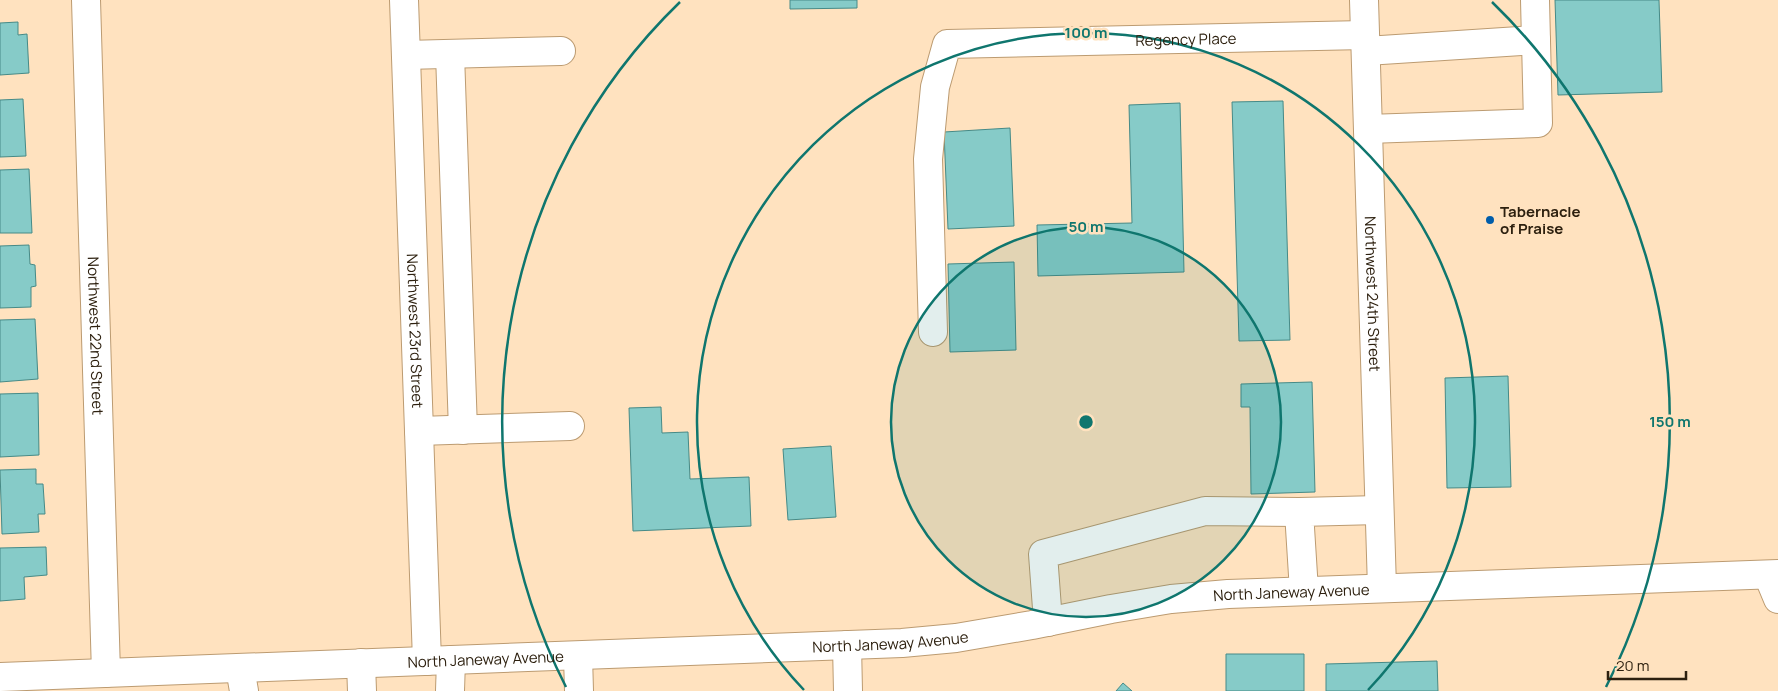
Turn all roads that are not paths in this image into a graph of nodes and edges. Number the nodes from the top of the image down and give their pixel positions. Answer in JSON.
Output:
{"nodes":[{"id":1,"x":86,"y":0,"type":"edge"},
{"id":2,"x":404,"y":0,"type":"edge"},
{"id":3,"x":1364,"y":0,"type":"edge"},
{"id":4,"x":1535,"y":0,"type":"edge"},
{"id":5,"x":1536,"y":40,"type":"junction"},
{"id":6,"x":1366,"y":43,"type":"junction"},
{"id":7,"x":561,"y":51,"type":"dead end"},
{"id":8,"x":450,"y":54,"type":"junction"},
{"id":9,"x":406,"y":55,"type":"junction"},
{"id":10,"x":1368,"y":129,"type":"junction"},
{"id":11,"x":456,"y":233,"type":"junction"},
{"id":12,"x":412,"y":235,"type":"junction"},
{"id":13,"x":933,"y":332,"type":"dead end"},
{"id":14,"x":570,"y":426,"type":"dead end"},
{"id":15,"x":462,"y":430,"type":"junction"},
{"id":16,"x":419,"y":431,"type":"junction"},
{"id":17,"x":1379,"y":510,"type":"junction"},
{"id":18,"x":1299,"y":512,"type":"junction"},
{"id":19,"x":1775,"y":583,"type":"edge"},
{"id":20,"x":1382,"y":588,"type":"junction"},
{"id":21,"x":1304,"y":591,"type":"junction"},
{"id":22,"x":1048,"y":622,"type":"junction"},
{"id":23,"x":847,"y":645,"type":"junction"},
{"id":24,"x":578,"y":656,"type":"junction"},
{"id":25,"x":439,"y":661,"type":"junction"},
{"id":26,"x":361,"y":663,"type":"junction"},
{"id":27,"x":106,"y":673,"type":"junction"},
{"id":28,"x":0,"y":677,"type":"edge"},
{"id":29,"x":242,"y":679,"type":"edge"},
{"id":30,"x":362,"y":691,"type":"edge"},
{"id":31,"x":450,"y":691,"type":"edge"},
{"id":32,"x":579,"y":691,"type":"edge"},
{"id":33,"x":848,"y":691,"type":"edge"}],
"edges":[{"from":1,"to":27,"type":"street","name":"Northwest 22nd Street"},
{"from":2,"to":9,"type":"street","name":"Northwest 23rd Street"},
{"from":3,"to":6,"type":"street","name":"Northwest 24th Street"},
{"from":4,"to":5,"type":"street"},
{"from":5,"to":6,"type":"street","name":"Regency Place"},
{"from":5,"to":10,"type":"street"},
{"from":6,"to":10,"type":"street","name":"Northwest 24th Street"},
{"from":6,"to":13,"type":"street","name":"Regency Place"},
{"from":7,"to":8,"type":"street"},
{"from":8,"to":9,"type":"street"},
{"from":8,"to":11,"type":"street"},
{"from":9,"to":12,"type":"street","name":"Northwest 23rd Street"},
{"from":10,"to":17,"type":"street","name":"Northwest 24th Street"},
{"from":11,"to":12,"type":"street"},
{"from":11,"to":15,"type":"street"},
{"from":12,"to":16,"type":"street","name":"Northwest 23rd Street"},
{"from":14,"to":15,"type":"street"},
{"from":15,"to":16,"type":"street"},
{"from":16,"to":25,"type":"street","name":"Northwest 23rd Street"},
{"from":17,"to":18,"type":"street"},
{"from":17,"to":20,"type":"street","name":"Northwest 24th Street"},
{"from":18,"to":21,"type":"street"},
{"from":18,"to":22,"type":"street"},
{"from":19,"to":20,"type":"street","name":"North Janeway Avenue"},
{"from":20,"to":21,"type":"street","name":"North Janeway Avenue"},
{"from":21,"to":22,"type":"street","name":"North Janeway Avenue"},
{"from":22,"to":23,"type":"street","name":"North Janeway Avenue"},
{"from":23,"to":24,"type":"street","name":"North Janeway Avenue"},
{"from":23,"to":33,"type":"street"},
{"from":24,"to":25,"type":"street","name":"North Janeway Avenue"},
{"from":24,"to":32,"type":"street"},
{"from":25,"to":26,"type":"street","name":"North Janeway Avenue"},
{"from":25,"to":31,"type":"street","name":"Northwest 23rd Street"},
{"from":26,"to":29,"type":"street","name":"North Janeway Avenue"},
{"from":26,"to":30,"type":"street"},
{"from":27,"to":28,"type":"street","name":"North Janeway Avenue"},
{"from":27,"to":29,"type":"street","name":"North Janeway Avenue"}]}
